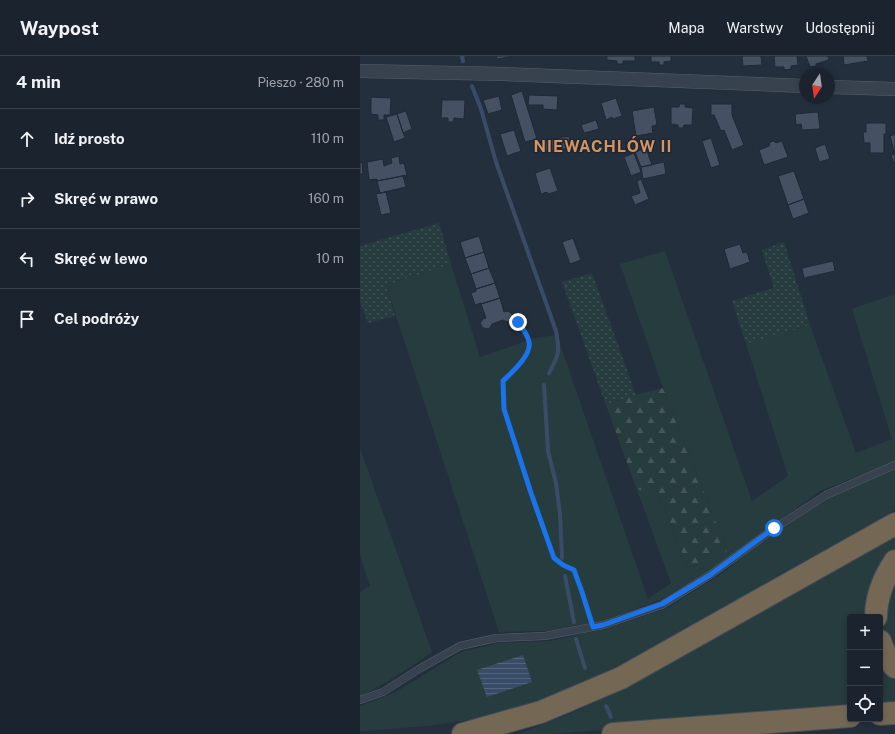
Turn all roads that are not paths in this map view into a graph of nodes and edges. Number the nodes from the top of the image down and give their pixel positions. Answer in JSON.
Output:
{"nodes":[{"id":1,"x":360,"y":71,"type":"edge"},
{"id":2,"x":799,"y":86,"type":"edge"},
{"id":3,"x":835,"y":87,"type":"edge"},
{"id":4,"x":895,"y":89,"type":"edge"},
{"id":5,"x":895,"y":465,"type":"edge"},
{"id":6,"x":895,"y":524,"type":"edge"},
{"id":7,"x":895,"y":561,"type":"edge"},
{"id":8,"x":876,"y":614,"type":"edge"},
{"id":9,"x":883,"y":649,"type":"edge"},
{"id":10,"x":895,"y":667,"type":"edge"},
{"id":11,"x":360,"y":700,"type":"edge"},
{"id":12,"x":895,"y":712,"type":"edge"},
{"id":13,"x":883,"y":714,"type":"edge"},
{"id":14,"x":847,"y":716,"type":"edge"},
{"id":15,"x":463,"y":734,"type":"edge"},
{"id":16,"x":613,"y":734,"type":"edge"}],
"edges":[{"from":1,"to":2,"type":"street"},
{"from":3,"to":4,"type":"street"},
{"from":5,"to":11,"type":"lane"},
{"from":6,"to":15,"type":"highway"},
{"from":7,"to":8,"type":"highway"},
{"from":9,"to":10,"type":"highway"},
{"from":12,"to":13,"type":"highway"},
{"from":14,"to":16,"type":"highway"}]}
